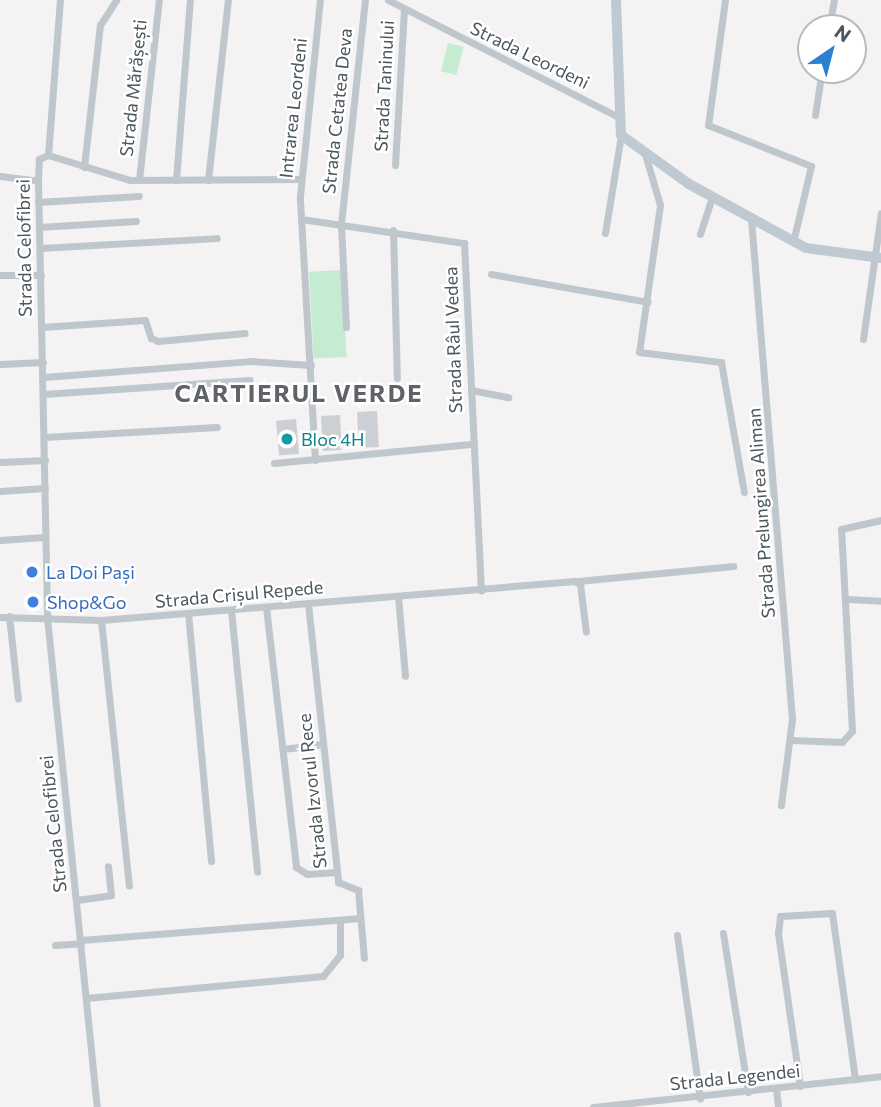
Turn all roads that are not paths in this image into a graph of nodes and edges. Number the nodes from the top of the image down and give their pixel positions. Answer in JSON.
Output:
{"nodes":[{"id":1,"x":60,"y":0,"type":"edge"},
{"id":2,"x":116,"y":0,"type":"edge"},
{"id":3,"x":159,"y":0,"type":"edge"},
{"id":4,"x":190,"y":0,"type":"edge"},
{"id":5,"x":228,"y":0,"type":"edge"},
{"id":6,"x":320,"y":0,"type":"edge"},
{"id":7,"x":365,"y":0,"type":"edge"},
{"id":8,"x":388,"y":0,"type":"edge"},
{"id":9,"x":616,"y":0,"type":"edge"},
{"id":10,"x":724,"y":0,"type":"edge"},
{"id":11,"x":404,"y":9,"type":"junction"},
{"id":12,"x":820,"y":84,"type":"edge"},
{"id":13,"x":815,"y":115,"type":"dead end"},
{"id":14,"x":621,"y":118,"type":"junction"},
{"id":15,"x":621,"y":135,"type":"junction"},
{"id":16,"x":645,"y":154,"type":"junction"},
{"id":17,"x":48,"y":155,"type":"junction"},
{"id":18,"x":395,"y":165,"type":"dead end"},
{"id":19,"x":84,"y":167,"type":"junction"},
{"id":20,"x":0,"y":176,"type":"edge"},
{"id":21,"x":301,"y":179,"type":"junction"},
{"id":22,"x":139,"y":180,"type":"junction"},
{"id":23,"x":176,"y":180,"type":"junction"},
{"id":24,"x":208,"y":180,"type":"junction"},
{"id":25,"x":38,"y":181,"type":"junction"},
{"id":26,"x":139,"y":196,"type":"dead end"},
{"id":27,"x":712,"y":197,"type":"junction"},
{"id":28,"x":38,"y":202,"type":"junction"},
{"id":29,"x":881,"y":213,"type":"edge"},
{"id":30,"x":301,"y":219,"type":"junction"},
{"id":31,"x":751,"y":219,"type":"junction"},
{"id":32,"x":136,"y":221,"type":"dead end"},
{"id":33,"x":341,"y":225,"type":"junction"},
{"id":34,"x":39,"y":227,"type":"junction"},
{"id":35,"x":393,"y":230,"type":"junction"},
{"id":36,"x":605,"y":233,"type":"dead end"},
{"id":37,"x":700,"y":234,"type":"dead end"},
{"id":38,"x":218,"y":238,"type":"dead end"},
{"id":39,"x":793,"y":242,"type":"junction"},
{"id":40,"x":40,"y":248,"type":"junction"},
{"id":41,"x":876,"y":257,"type":"edge"},
{"id":42,"x":491,"y":274,"type":"dead end"},
{"id":43,"x":0,"y":275,"type":"edge"},
{"id":44,"x":41,"y":275,"type":"junction"},
{"id":45,"x":648,"y":302,"type":"junction"},
{"id":46,"x":42,"y":327,"type":"junction"},
{"id":47,"x":346,"y":327,"type":"dead end"},
{"id":48,"x":245,"y":333,"type":"dead end"},
{"id":49,"x":863,"y":338,"type":"dead end"},
{"id":50,"x":43,"y":362,"type":"junction"},
{"id":51,"x":0,"y":364,"type":"edge"},
{"id":52,"x":310,"y":365,"type":"junction"},
{"id":53,"x":44,"y":377,"type":"junction"},
{"id":54,"x":397,"y":378,"type":"dead end"},
{"id":55,"x":250,"y":380,"type":"dead end"},
{"id":56,"x":471,"y":390,"type":"junction"},
{"id":57,"x":44,"y":394,"type":"junction"},
{"id":58,"x":508,"y":397,"type":"dead end"},
{"id":59,"x":218,"y":427,"type":"dead end"},
{"id":60,"x":45,"y":437,"type":"junction"},
{"id":61,"x":473,"y":444,"type":"junction"},
{"id":62,"x":45,"y":460,"type":"junction"},
{"id":63,"x":314,"y":460,"type":"junction"},
{"id":64,"x":0,"y":462,"type":"edge"},
{"id":65,"x":274,"y":464,"type":"dead end"},
{"id":66,"x":45,"y":488,"type":"junction"},
{"id":67,"x":0,"y":491,"type":"edge"},
{"id":68,"x":744,"y":492,"type":"dead end"},
{"id":69,"x":881,"y":520,"type":"edge"},
{"id":70,"x":45,"y":537,"type":"junction"},
{"id":71,"x":0,"y":540,"type":"edge"},
{"id":72,"x":733,"y":566,"type":"dead end"},
{"id":73,"x":578,"y":581,"type":"junction"},
{"id":74,"x":481,"y":591,"type":"junction"},
{"id":75,"x":398,"y":597,"type":"junction"},
{"id":76,"x":848,"y":599,"type":"junction"},
{"id":77,"x":881,"y":601,"type":"edge"},
{"id":78,"x":308,"y":604,"type":"junction"},
{"id":79,"x":265,"y":607,"type":"junction"},
{"id":80,"x":232,"y":610,"type":"junction"},
{"id":81,"x":188,"y":613,"type":"junction"},
{"id":82,"x":4,"y":617,"type":"edge"},
{"id":83,"x":47,"y":617,"type":"junction"},
{"id":84,"x":101,"y":620,"type":"junction"},
{"id":85,"x":586,"y":632,"type":"dead end"},
{"id":86,"x":405,"y":676,"type":"dead end"},
{"id":87,"x":18,"y":699,"type":"dead end"},
{"id":88,"x":793,"y":740,"type":"junction"},
{"id":89,"x":323,"y":744,"type":"junction"},
{"id":90,"x":283,"y":749,"type":"junction"},
{"id":91,"x":781,"y":805,"type":"dead end"},
{"id":92,"x":211,"y":860,"type":"dead end"},
{"id":93,"x":108,"y":866,"type":"dead end"},
{"id":94,"x":257,"y":872,"type":"dead end"},
{"id":95,"x":337,"y":872,"type":"junction"},
{"id":96,"x":129,"y":886,"type":"dead end"},
{"id":97,"x":77,"y":900,"type":"junction"},
{"id":98,"x":360,"y":918,"type":"junction"},
{"id":99,"x":340,"y":920,"type":"junction"},
{"id":100,"x":723,"y":933,"type":"dead end"},
{"id":101,"x":677,"y":935,"type":"dead end"},
{"id":102,"x":81,"y":942,"type":"junction"},
{"id":103,"x":55,"y":945,"type":"dead end"},
{"id":104,"x":364,"y":958,"type":"dead end"},
{"id":105,"x":86,"y":998,"type":"junction"},
{"id":106,"x":881,"y":1076,"type":"edge"},
{"id":107,"x":855,"y":1079,"type":"junction"},
{"id":108,"x":800,"y":1086,"type":"junction"},
{"id":109,"x":776,"y":1088,"type":"junction"},
{"id":110,"x":748,"y":1091,"type":"junction"},
{"id":111,"x":700,"y":1098,"type":"junction"},
{"id":112,"x":97,"y":1107,"type":"edge"},
{"id":113,"x":593,"y":1107,"type":"edge"},
{"id":114,"x":778,"y":1107,"type":"edge"}],
"edges":[{"from":1,"to":17,"type":"street","name":"Strada Celofibrei"},
{"from":2,"to":19,"type":"street","name":"Strada Mărășești"},
{"from":3,"to":22,"type":"street","name":"Strada Mărășești"},
{"from":4,"to":23,"type":"street"},
{"from":5,"to":24,"type":"street"},
{"from":6,"to":21,"type":"street","name":"Intrarea Leordeni"},
{"from":7,"to":33,"type":"street","name":"Strada Cetatea Deva"},
{"from":8,"to":11,"type":"street","name":"Strada Leordeni"},
{"from":9,"to":14,"type":"street"},
{"from":10,"to":39,"type":"street"},
{"from":11,"to":14,"type":"street","name":"Strada Leordeni"},
{"from":11,"to":18,"type":"street","name":"Strada Taninului"},
{"from":12,"to":13,"type":"street"},
{"from":14,"to":15,"type":"street"},
{"from":15,"to":16,"type":"street"},
{"from":15,"to":36,"type":"street"},
{"from":16,"to":27,"type":"street"},
{"from":16,"to":45,"type":"street"},
{"from":17,"to":19,"type":"street","name":"Strada Mărășești"},
{"from":17,"to":25,"type":"street","name":"Strada Celofibrei"},
{"from":19,"to":22,"type":"street","name":"Strada Mărășești"},
{"from":20,"to":25,"type":"street"},
{"from":21,"to":24,"type":"street","name":"Strada Mărășești"},
{"from":21,"to":30,"type":"street","name":"Intrarea Leordeni"},
{"from":22,"to":23,"type":"street","name":"Strada Mărășești"},
{"from":23,"to":24,"type":"street","name":"Strada Mărășești"},
{"from":25,"to":28,"type":"street","name":"Strada Celofibrei"},
{"from":26,"to":28,"type":"street"},
{"from":27,"to":31,"type":"street"},
{"from":27,"to":37,"type":"street"},
{"from":28,"to":34,"type":"street","name":"Strada Celofibrei"},
{"from":29,"to":41,"type":"street"},
{"from":30,"to":33,"type":"street"},
{"from":30,"to":52,"type":"street","name":"Intrarea Leordeni"},
{"from":31,"to":39,"type":"street"},
{"from":31,"to":88,"type":"street","name":"Strada Prelungirea Aliman"},
{"from":32,"to":34,"type":"street"},
{"from":33,"to":35,"type":"street"},
{"from":33,"to":47,"type":"street","name":"Strada Cetatea Deva"},
{"from":34,"to":40,"type":"street","name":"Strada Celofibrei"},
{"from":35,"to":54,"type":"street"},
{"from":35,"to":56,"type":"street","name":"Strada Râul Vedea"},
{"from":38,"to":40,"type":"street"},
{"from":39,"to":41,"type":"street"},
{"from":40,"to":44,"type":"street","name":"Strada Celofibrei"},
{"from":41,"to":49,"type":"street"},
{"from":42,"to":45,"type":"street"},
{"from":43,"to":44,"type":"street"},
{"from":44,"to":46,"type":"street","name":"Strada Celofibrei"},
{"from":45,"to":68,"type":"street"},
{"from":46,"to":48,"type":"street"},
{"from":46,"to":50,"type":"street","name":"Strada Celofibrei"},
{"from":50,"to":51,"type":"street"},
{"from":50,"to":53,"type":"street","name":"Strada Celofibrei"},
{"from":52,"to":53,"type":"street"},
{"from":52,"to":63,"type":"street","name":"Intrarea Leordeni"},
{"from":53,"to":57,"type":"street","name":"Strada Celofibrei"},
{"from":55,"to":57,"type":"street"},
{"from":56,"to":58,"type":"street"},
{"from":56,"to":61,"type":"street","name":"Strada Râul Vedea"},
{"from":57,"to":60,"type":"street","name":"Strada Celofibrei"},
{"from":59,"to":60,"type":"street"},
{"from":60,"to":62,"type":"street","name":"Strada Celofibrei"},
{"from":61,"to":63,"type":"street"},
{"from":61,"to":74,"type":"street","name":"Strada Râul Vedea"},
{"from":62,"to":64,"type":"street"},
{"from":62,"to":66,"type":"street","name":"Strada Celofibrei"},
{"from":63,"to":65,"type":"street"},
{"from":66,"to":67,"type":"street"},
{"from":66,"to":70,"type":"street","name":"Strada Celofibrei"},
{"from":69,"to":76,"type":"street"},
{"from":70,"to":71,"type":"street"},
{"from":70,"to":83,"type":"street","name":"Strada Celofibrei"},
{"from":72,"to":73,"type":"street","name":"Strada Crișul Repede"},
{"from":73,"to":74,"type":"street","name":"Strada Crișul Repede"},
{"from":73,"to":85,"type":"street"},
{"from":74,"to":75,"type":"street","name":"Strada Crișul Repede"},
{"from":75,"to":78,"type":"street","name":"Strada Crișul Repede"},
{"from":75,"to":86,"type":"street"},
{"from":76,"to":77,"type":"street"},
{"from":76,"to":88,"type":"street"},
{"from":78,"to":79,"type":"street","name":"Strada Crișul Repede"},
{"from":78,"to":89,"type":"street","name":"Strada Izvorul Rece"},
{"from":79,"to":80,"type":"street","name":"Strada Crișul Repede"},
{"from":79,"to":90,"type":"street"},
{"from":80,"to":81,"type":"street","name":"Strada Crișul Repede"},
{"from":80,"to":94,"type":"street"},
{"from":81,"to":84,"type":"street","name":"Strada Crișul Repede"},
{"from":81,"to":92,"type":"street"},
{"from":82,"to":83,"type":"street","name":"Strada Crișul Repede"},
{"from":82,"to":87,"type":"street"},
{"from":83,"to":84,"type":"street","name":"Strada Crișul Repede"},
{"from":83,"to":97,"type":"street","name":"Strada Celofibrei"},
{"from":84,"to":96,"type":"street"},
{"from":88,"to":91,"type":"street","name":"Strada Prelungirea Aliman"},
{"from":89,"to":90,"type":"street"},
{"from":89,"to":95,"type":"street","name":"Strada Izvorul Rece"},
{"from":90,"to":95,"type":"street"},
{"from":93,"to":97,"type":"street"},
{"from":95,"to":98,"type":"street","name":"Strada Izvorul Rece"},
{"from":97,"to":102,"type":"street","name":"Strada Celofibrei"},
{"from":98,"to":99,"type":"street"},
{"from":98,"to":104,"type":"street","name":"Strada Izvorul Rece"},
{"from":99,"to":102,"type":"street"},
{"from":99,"to":105,"type":"street"},
{"from":100,"to":110,"type":"street"},
{"from":101,"to":111,"type":"street"},
{"from":102,"to":103,"type":"street"},
{"from":102,"to":105,"type":"street","name":"Strada Celofibrei"},
{"from":105,"to":112,"type":"street","name":"Strada Celofibrei"},
{"from":106,"to":107,"type":"street","name":"Strada Legendei"},
{"from":107,"to":108,"type":"street","name":"Strada Legendei"},
{"from":107,"to":108,"type":"street"},
{"from":108,"to":109,"type":"street","name":"Strada Legendei"},
{"from":109,"to":110,"type":"street","name":"Strada Legendei"},
{"from":109,"to":114,"type":"street"},
{"from":110,"to":111,"type":"street","name":"Strada Legendei"},
{"from":111,"to":113,"type":"street","name":"Strada Legendei"}]}
